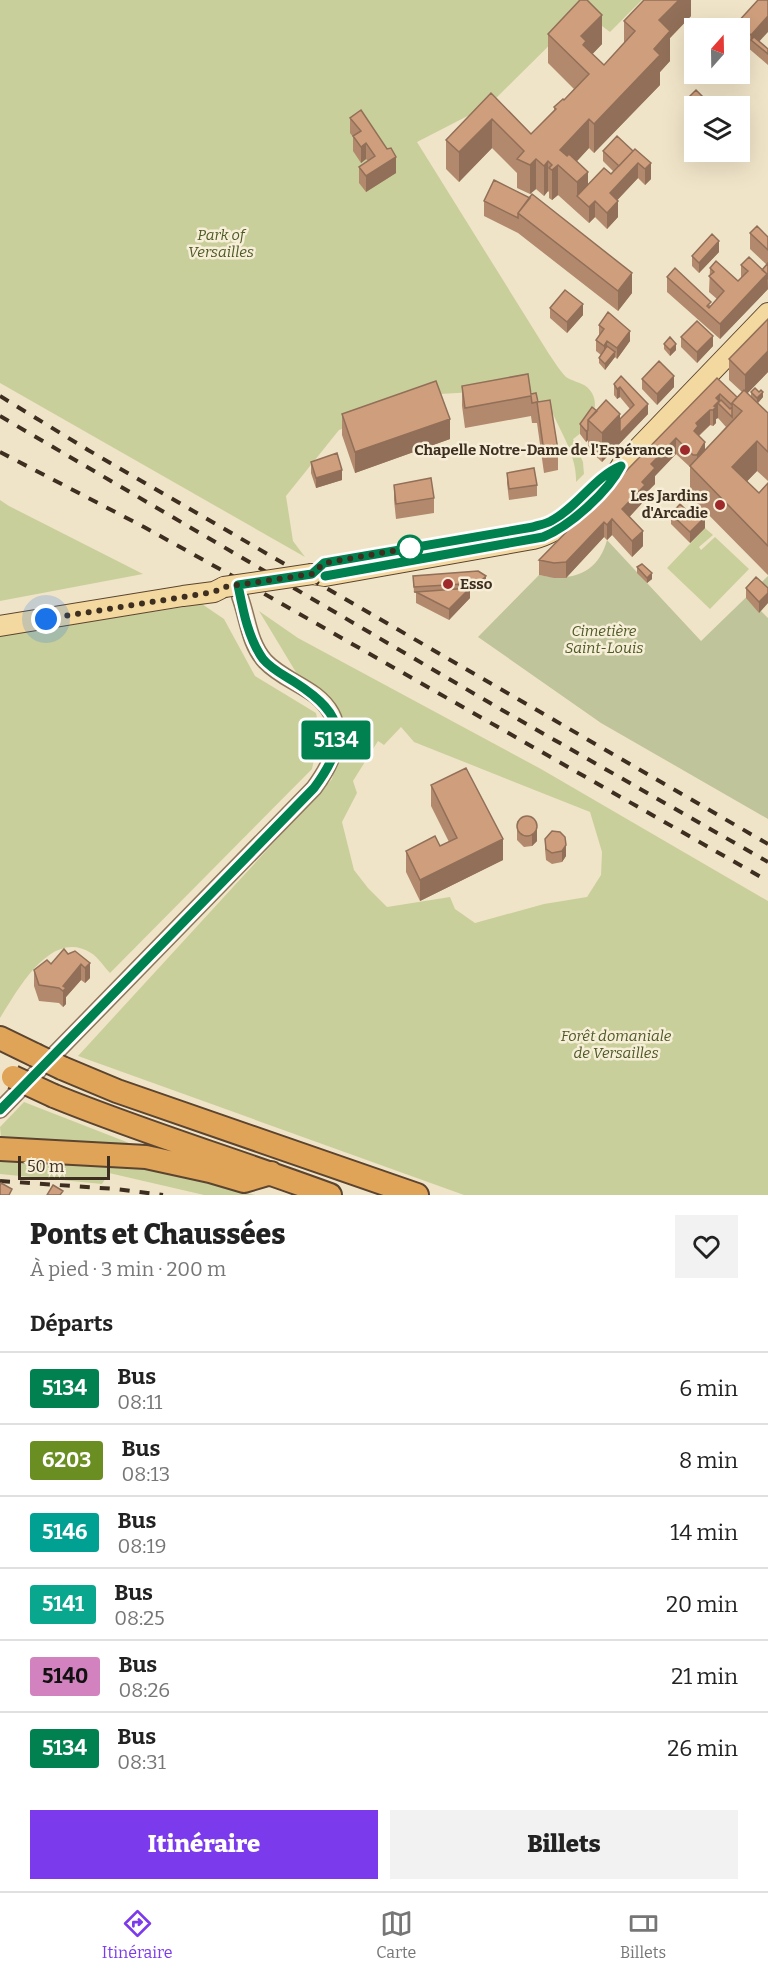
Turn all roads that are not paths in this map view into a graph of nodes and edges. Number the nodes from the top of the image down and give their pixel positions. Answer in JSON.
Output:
{"nodes":[{"id":1,"x":768,"y":313,"type":"edge"},
{"id":2,"x":232,"y":592,"type":"junction"},
{"id":3,"x":0,"y":617,"type":"edge"},
{"id":4,"x":0,"y":626,"type":"edge"},
{"id":5,"x":0,"y":1038,"type":"edge"},
{"id":6,"x":7,"y":1074,"type":"edge"},
{"id":7,"x":0,"y":1110,"type":"edge"},
{"id":8,"x":0,"y":1149,"type":"edge"},
{"id":9,"x":272,"y":1173,"type":"junction"},
{"id":10,"x":330,"y":1195,"type":"edge"},
{"id":11,"x":417,"y":1195,"type":"edge"}],
"edges":[{"from":1,"to":2,"type":"main road","bridge":true},
{"from":2,"to":3,"type":"main road"},
{"from":2,"to":4,"type":"main road"},
{"from":2,"to":7,"type":"street"},
{"from":5,"to":11,"type":"highway","bridge":true},
{"from":6,"to":9,"type":"highway","bridge":true},
{"from":8,"to":9,"type":"highway"},
{"from":9,"to":10,"type":"highway"}]}
